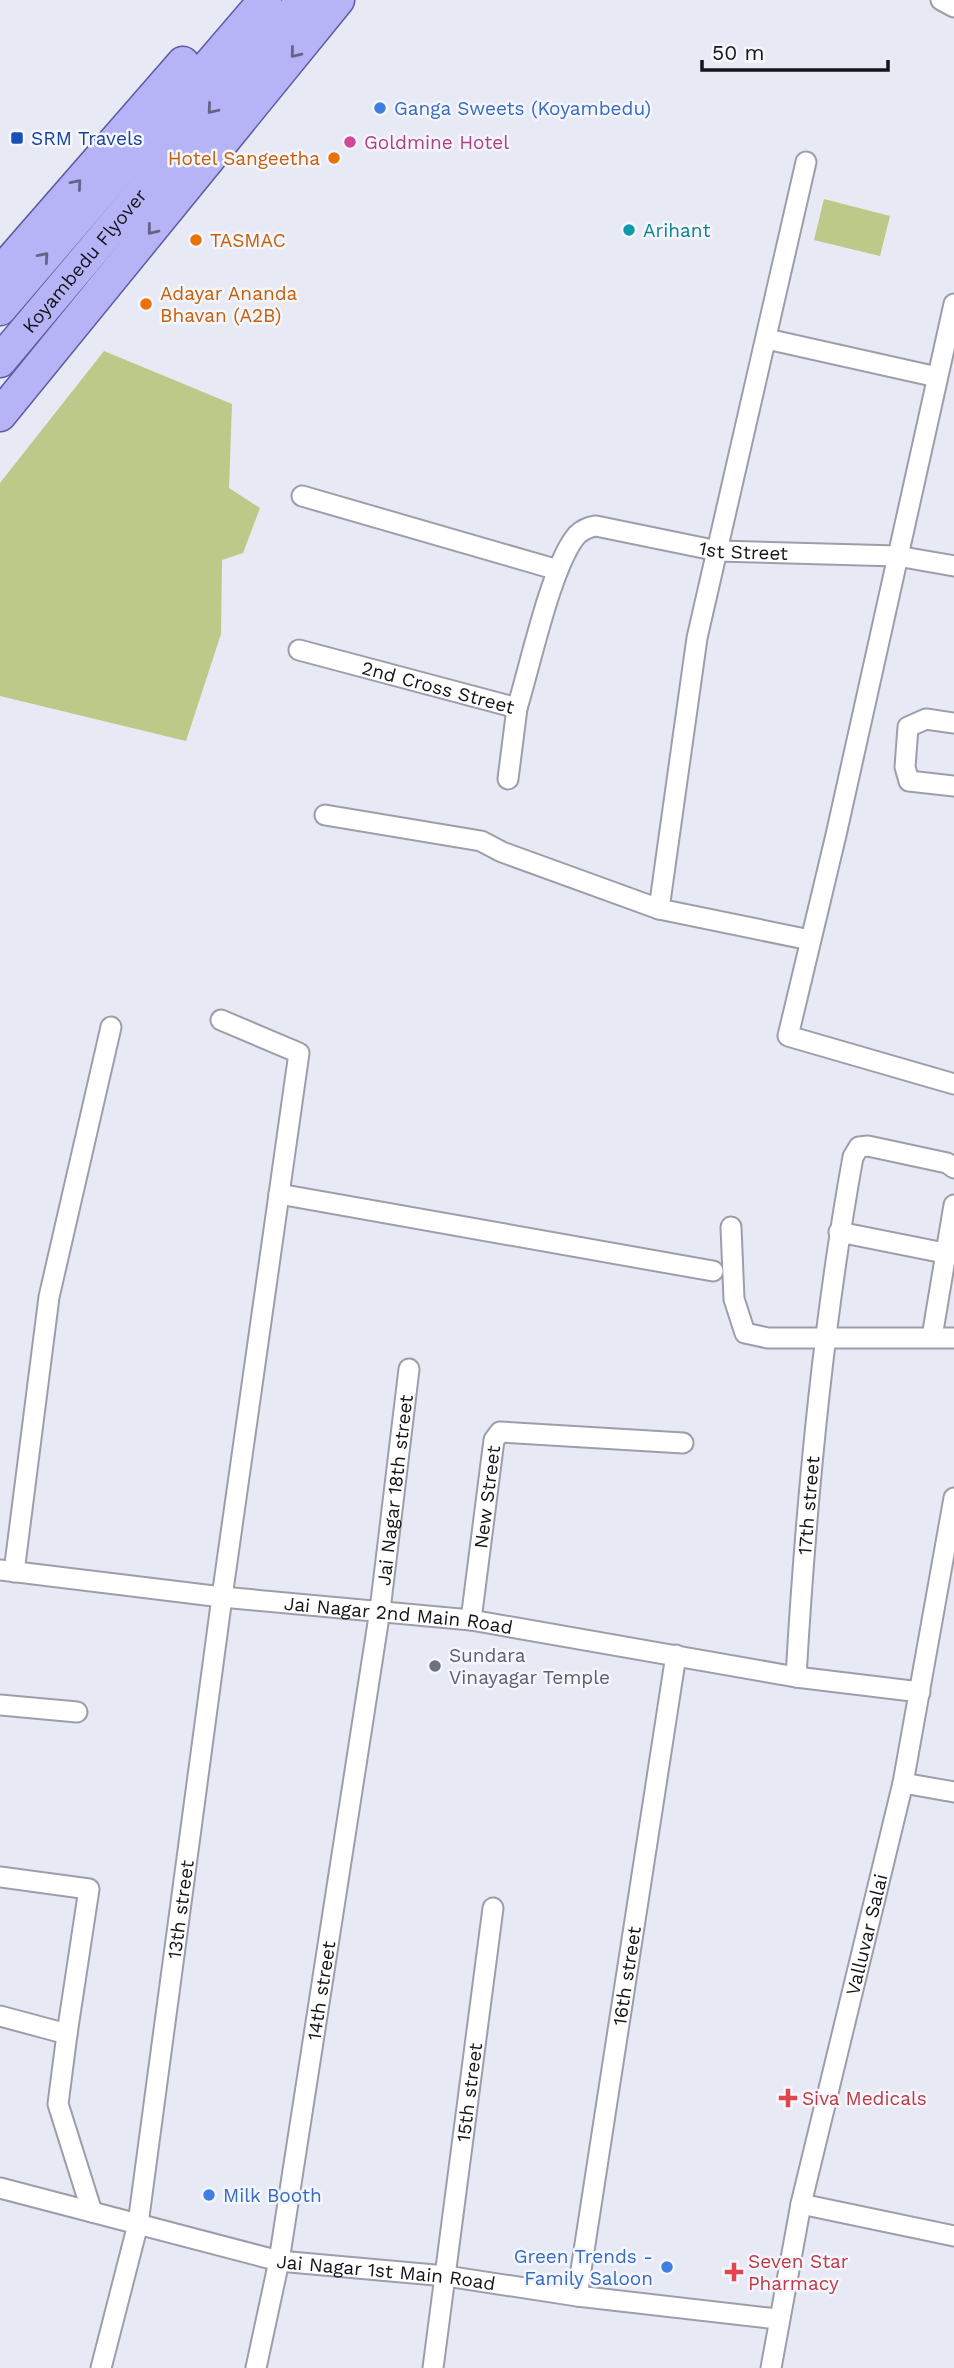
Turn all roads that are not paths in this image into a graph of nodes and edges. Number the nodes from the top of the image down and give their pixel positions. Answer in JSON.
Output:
{"nodes":[{"id":1,"x":237,"y":0,"type":"edge"},
{"id":2,"x":265,"y":0,"type":"edge"},
{"id":3,"x":303,"y":0,"type":"edge"},
{"id":4,"x":338,"y":0,"type":"edge"},
{"id":5,"x":941,"y":0,"type":"edge"},
{"id":6,"x":954,"y":7,"type":"edge"},
{"id":7,"x":806,"y":162,"type":"dead end"},
{"id":8,"x":0,"y":273,"type":"edge"},
{"id":9,"x":954,"y":304,"type":"edge"},
{"id":10,"x":0,"y":309,"type":"edge"},
{"id":11,"x":767,"y":340,"type":"junction"},
{"id":12,"x":0,"y":361,"type":"edge"},
{"id":13,"x":937,"y":377,"type":"junction"},
{"id":14,"x":0,"y":415,"type":"edge"},
{"id":15,"x":302,"y":496,"type":"dead end"},
{"id":16,"x":718,"y":551,"type":"junction"},
{"id":17,"x":897,"y":556,"type":"junction"},
{"id":18,"x":954,"y":566,"type":"edge"},
{"id":19,"x":558,"y":570,"type":"junction"},
{"id":20,"x":299,"y":650,"type":"dead end"},
{"id":21,"x":517,"y":708,"type":"junction"},
{"id":22,"x":954,"y":723,"type":"edge"},
{"id":23,"x":508,"y":779,"type":"dead end"},
{"id":24,"x":954,"y":786,"type":"edge"},
{"id":25,"x":325,"y":816,"type":"dead end"},
{"id":26,"x":659,"y":909,"type":"junction"},
{"id":27,"x":810,"y":940,"type":"junction"},
{"id":28,"x":221,"y":1020,"type":"dead end"},
{"id":29,"x":111,"y":1027,"type":"dead end"},
{"id":30,"x":954,"y":1084,"type":"edge"},
{"id":31,"x":954,"y":1168,"type":"edge"},
{"id":32,"x":279,"y":1194,"type":"junction"},
{"id":33,"x":954,"y":1205,"type":"edge"},
{"id":34,"x":731,"y":1227,"type":"dead end"},
{"id":35,"x":839,"y":1232,"type":"junction"},
{"id":36,"x":950,"y":1254,"type":"edge"},
{"id":37,"x":713,"y":1271,"type":"dead end"},
{"id":38,"x":826,"y":1337,"type":"junction"},
{"id":39,"x":932,"y":1337,"type":"junction"},
{"id":40,"x":954,"y":1338,"type":"edge"},
{"id":41,"x":409,"y":1369,"type":"dead end"},
{"id":42,"x":683,"y":1444,"type":"dead end"},
{"id":43,"x":954,"y":1498,"type":"edge"},
{"id":44,"x":7,"y":1571,"type":"edge"},
{"id":45,"x":222,"y":1597,"type":"junction"},
{"id":46,"x":380,"y":1610,"type":"junction"},
{"id":47,"x":471,"y":1620,"type":"junction"},
{"id":48,"x":676,"y":1655,"type":"junction"},
{"id":49,"x":796,"y":1677,"type":"junction"},
{"id":50,"x":920,"y":1692,"type":"junction"},
{"id":51,"x":0,"y":1705,"type":"edge"},
{"id":52,"x":78,"y":1712,"type":"dead end"},
{"id":53,"x":904,"y":1783,"type":"junction"},
{"id":54,"x":954,"y":1792,"type":"edge"},
{"id":55,"x":0,"y":1877,"type":"edge"},
{"id":56,"x":493,"y":1908,"type":"dead end"},
{"id":57,"x":0,"y":2015,"type":"edge"},
{"id":58,"x":67,"y":2034,"type":"junction"},
{"id":59,"x":0,"y":2188,"type":"edge"},
{"id":60,"x":801,"y":2204,"type":"junction"},
{"id":61,"x":92,"y":2212,"type":"junction"},
{"id":62,"x":138,"y":2224,"type":"junction"},
{"id":63,"x":954,"y":2236,"type":"edge"},
{"id":64,"x":279,"y":2261,"type":"junction"},
{"id":65,"x":446,"y":2276,"type":"junction"},
{"id":66,"x":578,"y":2296,"type":"junction"},
{"id":67,"x":778,"y":2319,"type":"junction"},
{"id":68,"x":101,"y":2368,"type":"edge"},
{"id":69,"x":256,"y":2368,"type":"edge"},
{"id":70,"x":433,"y":2368,"type":"edge"},
{"id":71,"x":771,"y":2368,"type":"edge"}],
"edges":[{"from":8,"to":1,"type":"main road","one_way":true},
{"from":10,"to":2,"type":"main road","name":"Koyambedu Flyover","one_way":true},
{"from":3,"to":12,"type":"main road","name":"Koyambedu Flyover","one_way":true},
{"from":4,"to":14,"type":"main road","one_way":true},
{"from":5,"to":6,"type":"street"},
{"from":7,"to":11,"type":"street"},
{"from":9,"to":13,"type":"street"},
{"from":11,"to":13,"type":"street"},
{"from":11,"to":16,"type":"street"},
{"from":13,"to":17,"type":"street"},
{"from":15,"to":19,"type":"street"},
{"from":16,"to":17,"type":"street","name":"1st Street"},
{"from":16,"to":19,"type":"street","name":"1st Street"},
{"from":16,"to":26,"type":"street"},
{"from":17,"to":18,"type":"street","name":"1st Street"},
{"from":17,"to":27,"type":"street"},
{"from":19,"to":21,"type":"street","name":"2nd Cross Street"},
{"from":20,"to":21,"type":"street","name":"2nd Cross Street"},
{"from":21,"to":23,"type":"street"},
{"from":22,"to":24,"type":"street"},
{"from":25,"to":26,"type":"street"},
{"from":26,"to":27,"type":"street"},
{"from":27,"to":30,"type":"street"},
{"from":28,"to":32,"type":"street","name":"13th street"},
{"from":29,"to":44,"type":"street"},
{"from":31,"to":35,"type":"street","name":"17th street"},
{"from":32,"to":37,"type":"street"},
{"from":32,"to":45,"type":"street","name":"13th street"},
{"from":33,"to":36,"type":"street"},
{"from":34,"to":38,"type":"street"},
{"from":35,"to":36,"type":"street"},
{"from":35,"to":38,"type":"street","name":"17th street"},
{"from":36,"to":39,"type":"street"},
{"from":38,"to":39,"type":"street"},
{"from":38,"to":49,"type":"street","name":"17th street"},
{"from":39,"to":40,"type":"street"},
{"from":41,"to":46,"type":"street","name":"Jai Nagar 18th street"},
{"from":42,"to":47,"type":"street","name":"New Street"},
{"from":43,"to":50,"type":"street","name":"Valluvar Salai"},
{"from":44,"to":45,"type":"street","name":"Jai Nagar 2nd Main Road"},
{"from":45,"to":46,"type":"street","name":"Jai Nagar 2nd Main Road"},
{"from":45,"to":62,"type":"street","name":"13th street"},
{"from":46,"to":47,"type":"street","name":"Jai Nagar 2nd Main Road"},
{"from":46,"to":64,"type":"street","name":"14th street"},
{"from":47,"to":48,"type":"street","name":"Jai Nagar 2nd Main Road"},
{"from":48,"to":49,"type":"street","name":"Jai Nagar 2nd Main Road"},
{"from":48,"to":66,"type":"street","name":"16th street"},
{"from":49,"to":50,"type":"street","name":"Jai Nagar 2nd Main Road"},
{"from":50,"to":53,"type":"street","name":"Valluvar Salai"},
{"from":51,"to":52,"type":"street"},
{"from":53,"to":54,"type":"street"},
{"from":53,"to":60,"type":"street","name":"Valluvar Salai"},
{"from":55,"to":58,"type":"street"},
{"from":56,"to":65,"type":"street","name":"15th street"},
{"from":57,"to":58,"type":"street"},
{"from":58,"to":61,"type":"street"},
{"from":59,"to":61,"type":"street","name":"Jai Nagar 1st Main Road"},
{"from":60,"to":63,"type":"street"},
{"from":60,"to":67,"type":"street","name":"Valluvar Salai"},
{"from":61,"to":62,"type":"street","name":"Jai Nagar 1st Main Road"},
{"from":62,"to":64,"type":"street","name":"Jai Nagar 1st Main Road"},
{"from":62,"to":68,"type":"street","name":"13th street"},
{"from":64,"to":65,"type":"street","name":"Jai Nagar 1st Main Road"},
{"from":64,"to":69,"type":"street","name":"14th street"},
{"from":65,"to":66,"type":"street","name":"Jai Nagar 1st Main Road"},
{"from":65,"to":70,"type":"street","name":"15th street"},
{"from":66,"to":67,"type":"street","name":"Jai Nagar 1st Main Road"},
{"from":67,"to":71,"type":"street","name":"Valluvar Salai"}]}
